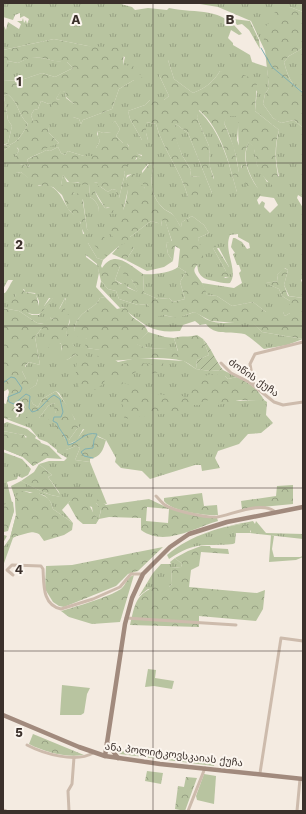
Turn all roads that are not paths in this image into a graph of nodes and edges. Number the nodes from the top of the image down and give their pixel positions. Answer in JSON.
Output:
{"nodes":[{"id":1,"x":303,"y":342,"type":"edge"},
{"id":2,"x":221,"y":363,"type":"dead end"},
{"id":3,"x":254,"y":386,"type":"junction"},
{"id":4,"x":303,"y":402,"type":"edge"},
{"id":5,"x":156,"y":496,"type":"dead end"},
{"id":6,"x":303,"y":507,"type":"edge"},
{"id":7,"x":274,"y":512,"type":"junction"},
{"id":8,"x":143,"y":574,"type":"junction"},
{"id":9,"x":13,"y":575,"type":"dead end"},
{"id":10,"x":126,"y":618,"type":"junction"},
{"id":11,"x":236,"y":625,"type":"dead end"},
{"id":12,"x":303,"y":641,"type":"edge"},
{"id":13,"x":3,"y":715,"type":"edge"},
{"id":14,"x":107,"y":743,"type":"junction"},
{"id":15,"x":27,"y":745,"type":"dead end"},
{"id":16,"x":95,"y":753,"type":"junction"},
{"id":17,"x":105,"y":756,"type":"junction"},
{"id":18,"x":74,"y":757,"type":"junction"},
{"id":19,"x":118,"y":758,"type":"junction"},
{"id":20,"x":205,"y":768,"type":"junction"},
{"id":21,"x":260,"y":773,"type":"junction"},
{"id":22,"x":301,"y":779,"type":"edge"},
{"id":23,"x":3,"y":810,"type":"edge"},
{"id":24,"x":6,"y":811,"type":"edge"},
{"id":25,"x":69,"y":811,"type":"edge"},
{"id":26,"x":188,"y":811,"type":"edge"},
{"id":27,"x":297,"y":811,"type":"edge"}],
"edges":[{"from":1,"to":3,"type":"street"},
{"from":2,"to":3,"type":"street","name":"ძოწის ქუჩა"},
{"from":3,"to":4,"type":"street","name":"ძოწის ქუჩა"},
{"from":5,"to":7,"type":"street"},
{"from":6,"to":7,"type":"street"},
{"from":7,"to":8,"type":"street"},
{"from":8,"to":9,"type":"street"},
{"from":8,"to":10,"type":"street"},
{"from":10,"to":11,"type":"street"},
{"from":10,"to":14,"type":"street"},
{"from":12,"to":21,"type":"street"},
{"from":13,"to":16,"type":"street","name":"ანა პოლიტკოვსკაიას ქუჩა"},
{"from":14,"to":16,"type":"street"},
{"from":14,"to":17,"type":"street"},
{"from":14,"to":19,"type":"street"},
{"from":15,"to":18,"type":"street"},
{"from":16,"to":17,"type":"street","name":"ანა პოლიტკოვსკაიას ქუჩა"},
{"from":16,"to":18,"type":"street"},
{"from":17,"to":19,"type":"street","name":"ანა პოლიტკოვსკაიას ქუჩა"},
{"from":18,"to":25,"type":"street"},
{"from":19,"to":20,"type":"street","name":"ანა პოლიტკოვსკაიას ქუჩა"},
{"from":20,"to":21,"type":"street","name":"ანა პოლიტკოვსკაიას ქუჩა"},
{"from":20,"to":26,"type":"street"},
{"from":21,"to":22,"type":"street","name":"ანა პოლიტკოვსკაიას ქუჩა"},
{"from":22,"to":27,"type":"street"},
{"from":23,"to":24,"type":"street"}]}
